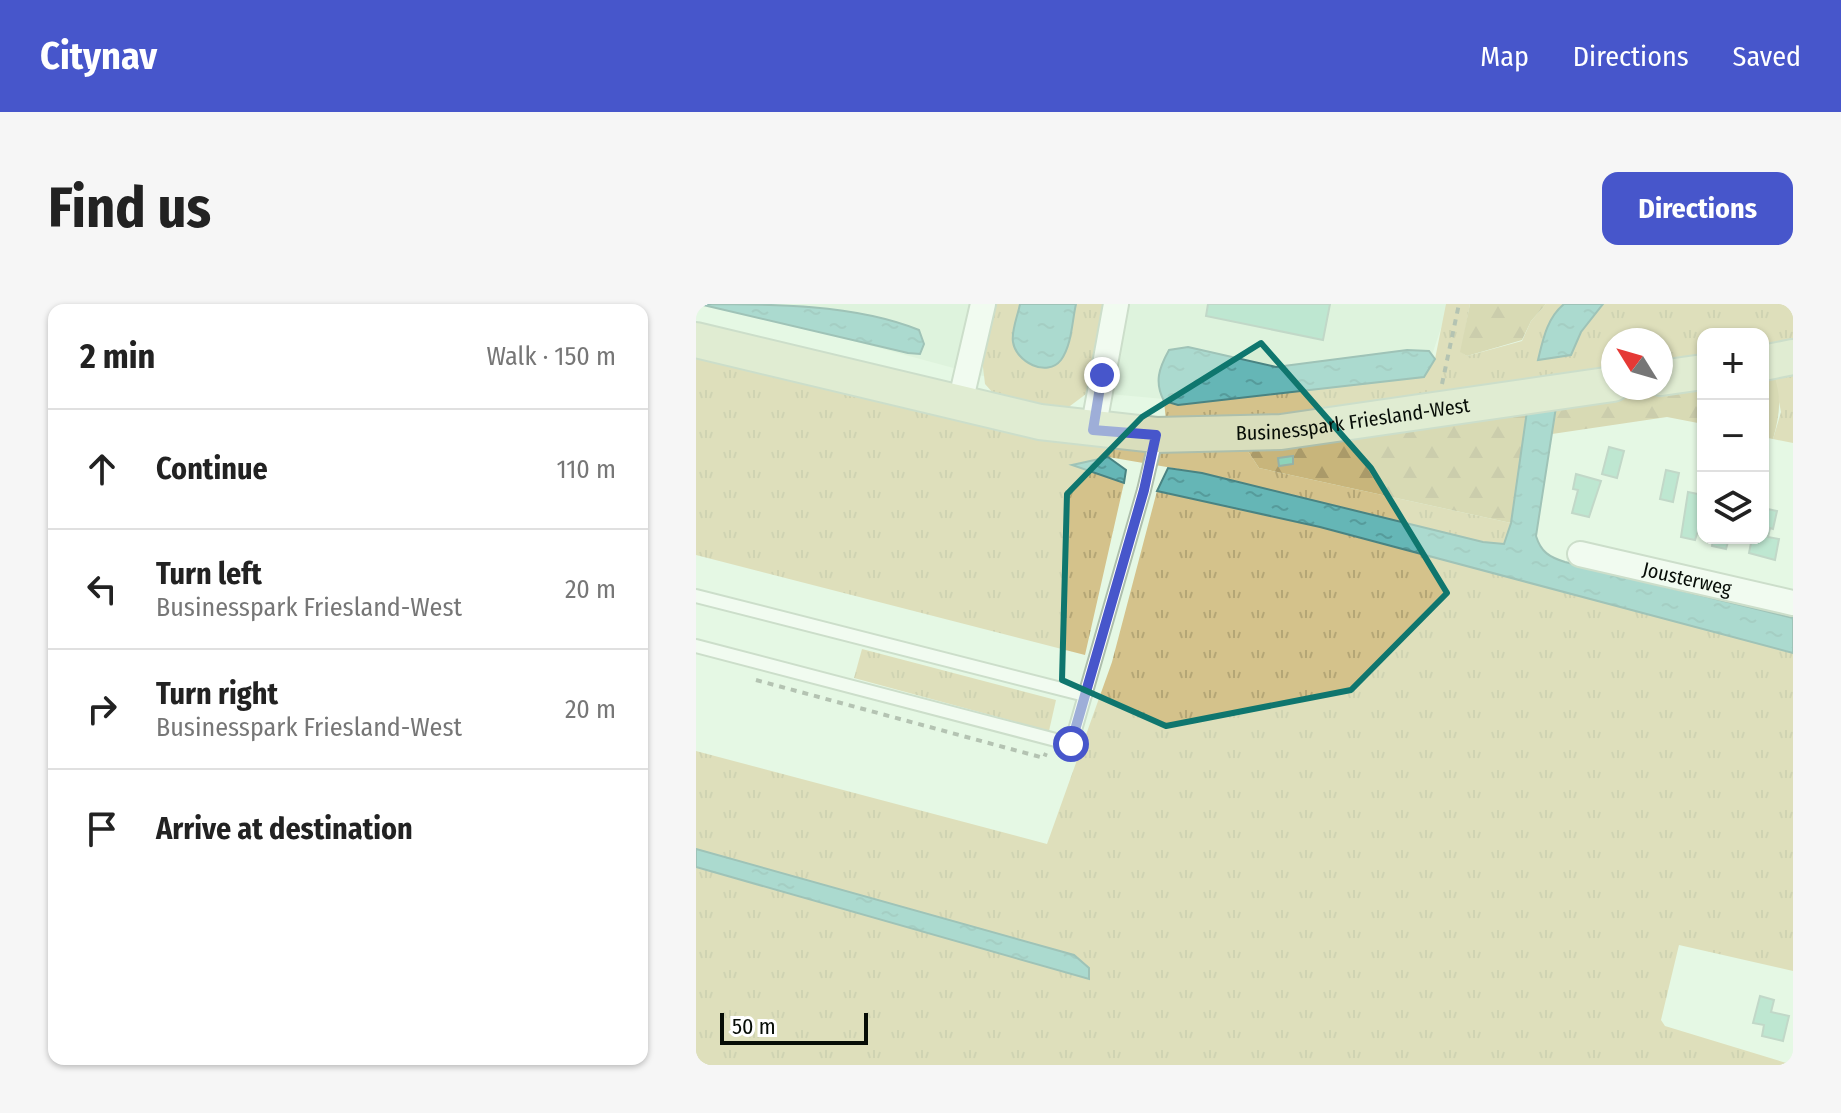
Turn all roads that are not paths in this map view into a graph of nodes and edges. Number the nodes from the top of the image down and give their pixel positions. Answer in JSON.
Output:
{"nodes":[{"id":1,"x":983,"y":304,"type":"edge"},
{"id":2,"x":1116,"y":304,"type":"edge"},
{"id":3,"x":696,"y":340,"type":"edge"},
{"id":4,"x":1793,"y":357,"type":"edge"},
{"id":5,"x":1769,"y":362,"type":"edge"},
{"id":6,"x":1697,"y":373,"type":"edge"},
{"id":7,"x":1673,"y":376,"type":"edge"},
{"id":8,"x":1601,"y":386,"type":"edge"},
{"id":9,"x":960,"y":403,"type":"junction"},
{"id":10,"x":1093,"y":430,"type":"junction"},
{"id":11,"x":1156,"y":435,"type":"junction"},
{"id":12,"x":1580,"y":554,"type":"dead end"},
{"id":13,"x":696,"y":596,"type":"edge"},
{"id":14,"x":1793,"y":603,"type":"edge"},
{"id":15,"x":696,"y":646,"type":"edge"},
{"id":16,"x":1085,"y":695,"type":"junction"}],
"edges":[{"from":1,"to":9,"type":"street"},
{"from":2,"to":10,"type":"street"},
{"from":3,"to":9,"type":"street","name":"Businesspark Friesland-West"},
{"from":4,"to":5,"type":"street"},
{"from":6,"to":7,"type":"street"},
{"from":8,"to":11,"type":"street","name":"Businesspark Friesland-West"},
{"from":9,"to":10,"type":"street","name":"Businesspark Friesland-West"},
{"from":10,"to":11,"type":"street","name":"Businesspark Friesland-West"},
{"from":11,"to":16,"type":"lane"},
{"from":12,"to":14,"type":"street","name":"Jousterweg"},
{"from":13,"to":16,"type":"lane"},
{"from":15,"to":16,"type":"lane"}]}
